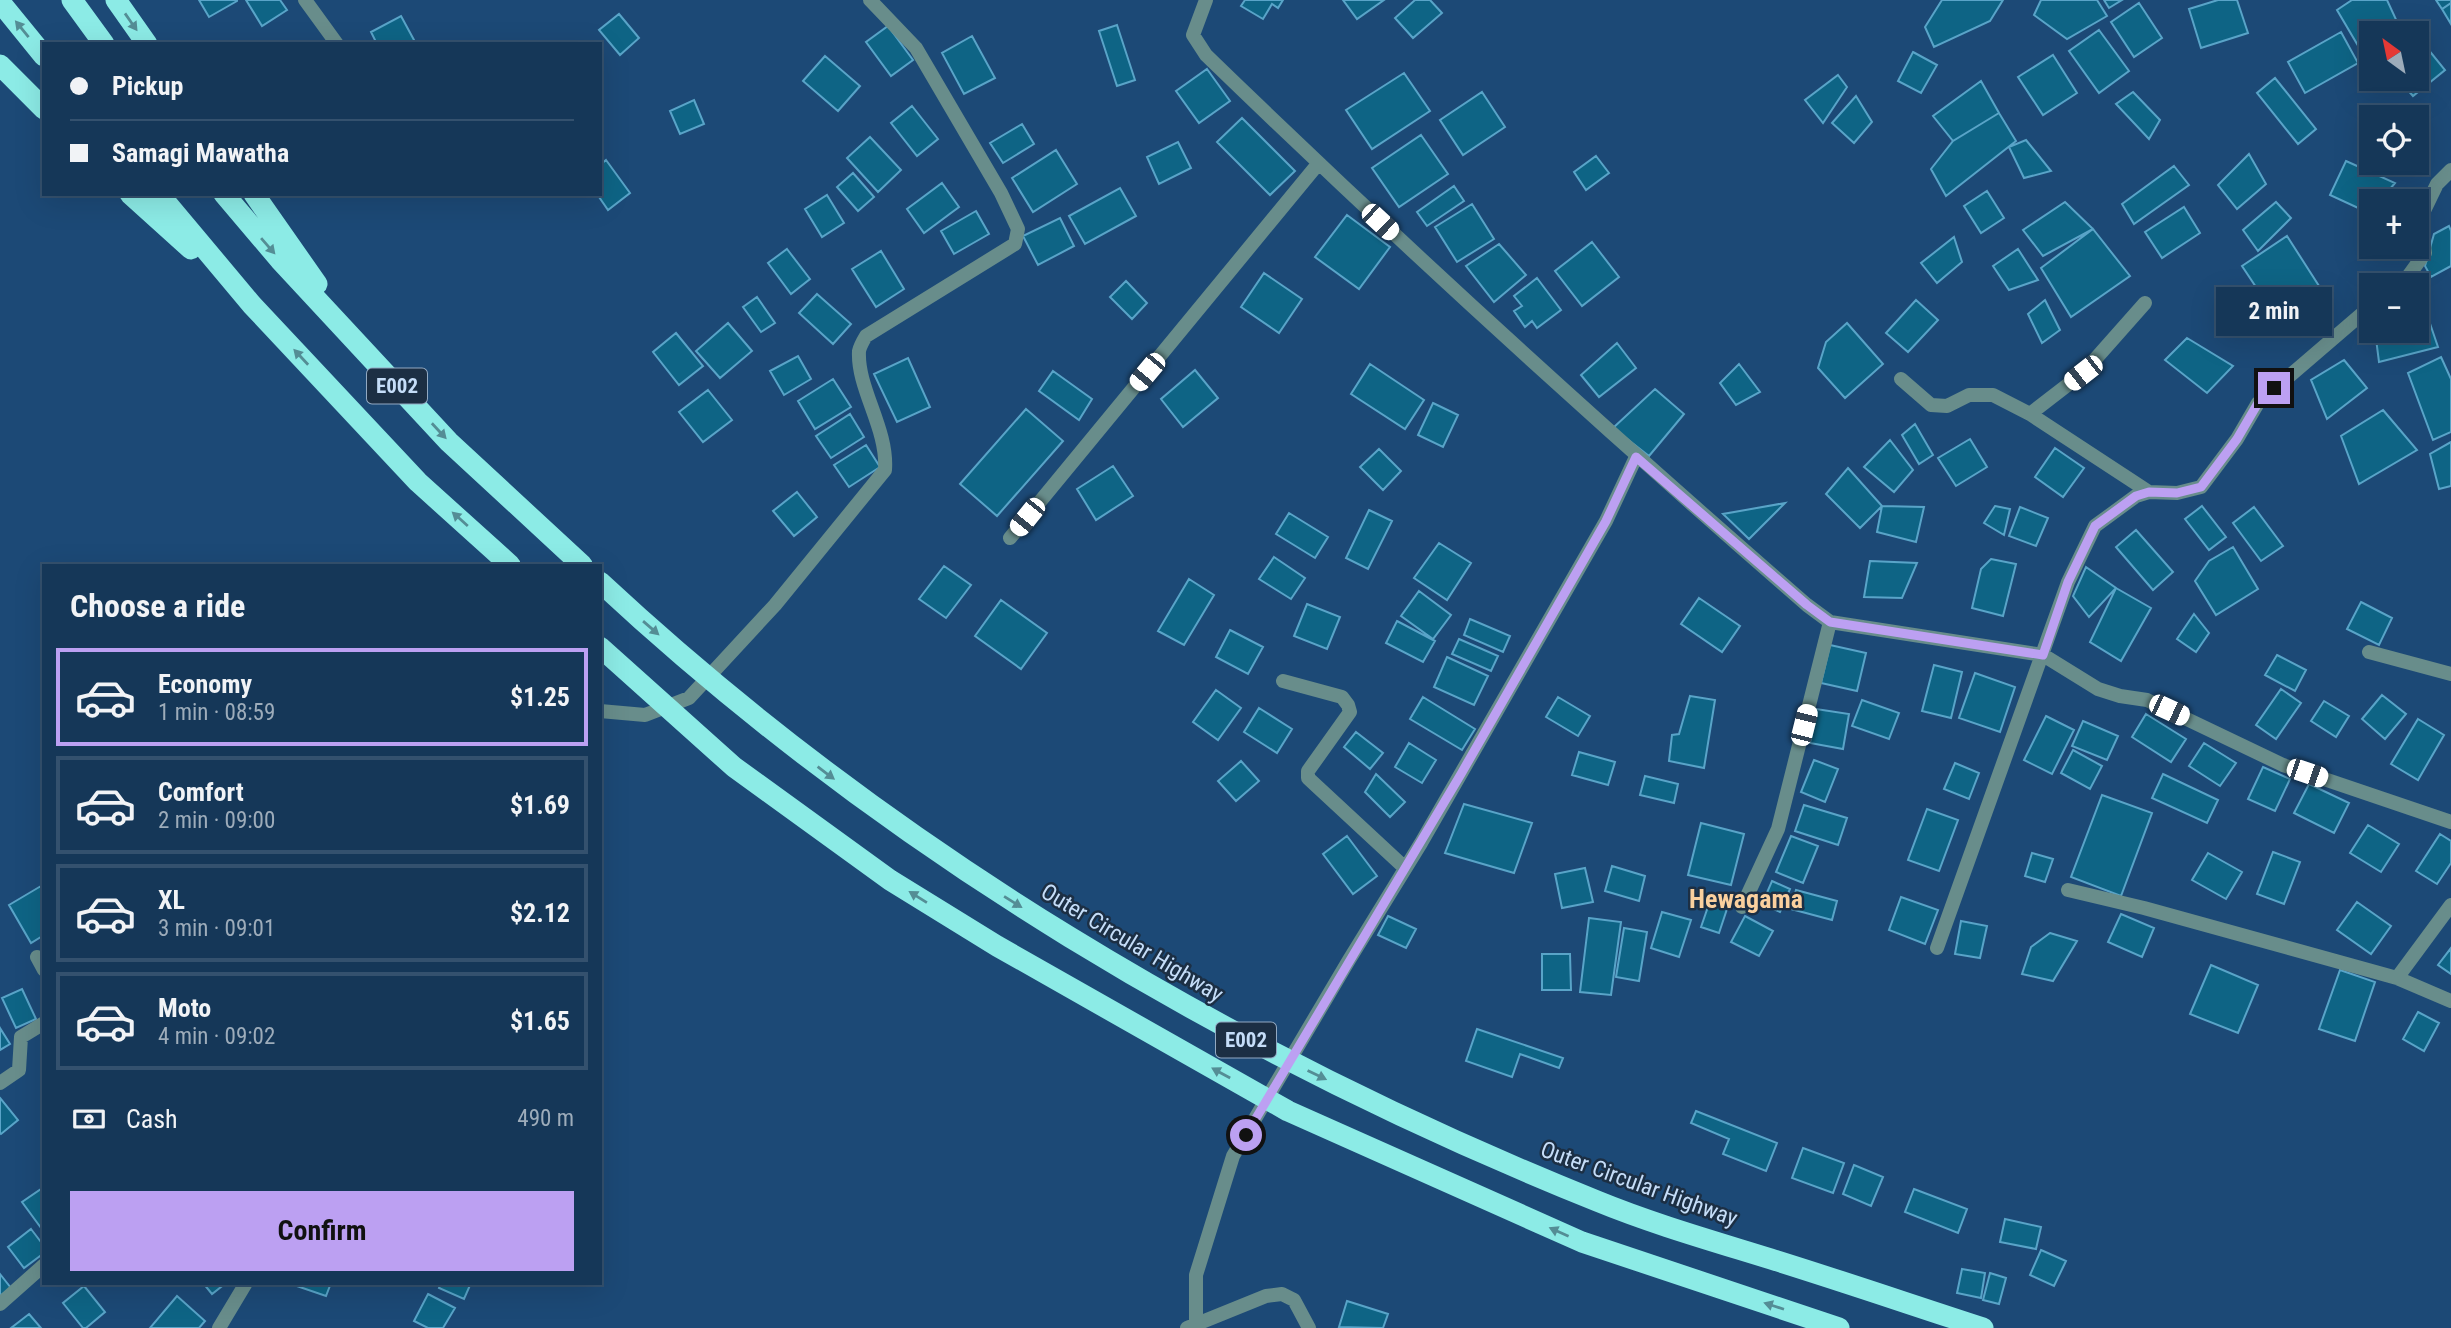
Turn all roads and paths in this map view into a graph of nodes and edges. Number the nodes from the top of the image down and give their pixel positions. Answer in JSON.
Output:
{"nodes":[{"id":1,"x":72,"y":0,"type":"edge"},
{"id":2,"x":116,"y":0,"type":"edge"},
{"id":3,"x":305,"y":0,"type":"edge"},
{"id":4,"x":870,"y":0,"type":"edge"},
{"id":5,"x":1206,"y":0,"type":"edge"},
{"id":6,"x":0,"y":2,"type":"edge"},
{"id":7,"x":103,"y":42,"type":"edge"},
{"id":8,"x":146,"y":42,"type":"edge"},
{"id":9,"x":336,"y":42,"type":"edge"},
{"id":10,"x":42,"y":54,"type":"edge"},
{"id":11,"x":0,"y":65,"type":"edge"},
{"id":12,"x":42,"y":107,"type":"edge"},
{"id":13,"x":1318,"y":164,"type":"junction"},
{"id":14,"x":2451,"y":170,"type":"edge"},
{"id":15,"x":132,"y":196,"type":"edge"},
{"id":16,"x":161,"y":196,"type":"edge"},
{"id":17,"x":225,"y":196,"type":"edge"},
{"id":18,"x":255,"y":196,"type":"edge"},
{"id":19,"x":2410,"y":273,"type":"edge"},
{"id":20,"x":2145,"y":303,"type":"dead end"},
{"id":21,"x":252,"y":305,"type":"junction"},
{"id":22,"x":2359,"y":316,"type":"edge"},
{"id":23,"x":368,"y":355,"type":"junction"},
{"id":24,"x":1901,"y":379,"type":"dead end"},
{"id":25,"x":2030,"y":414,"type":"junction"},
{"id":26,"x":1636,"y":457,"type":"junction"},
{"id":27,"x":2149,"y":492,"type":"junction"},
{"id":28,"x":1010,"y":538,"type":"dead end"},
{"id":29,"x":509,"y":564,"type":"edge"},
{"id":30,"x":581,"y":564,"type":"edge"},
{"id":31,"x":602,"y":584,"type":"edge"},
{"id":32,"x":1830,"y":622,"type":"junction"},
{"id":33,"x":602,"y":649,"type":"edge"},
{"id":34,"x":2369,"y":652,"type":"dead end"},
{"id":35,"x":2043,"y":655,"type":"junction"},
{"id":36,"x":2451,"y":674,"type":"edge"},
{"id":37,"x":1283,"y":681,"type":"dead end"},
{"id":38,"x":602,"y":710,"type":"edge"},
{"id":39,"x":2451,"y":822,"type":"edge"},
{"id":40,"x":1405,"y":868,"type":"junction"},
{"id":41,"x":2068,"y":890,"type":"dead end"},
{"id":42,"x":2451,"y":905,"type":"edge"},
{"id":43,"x":1742,"y":907,"type":"dead end"},
{"id":44,"x":1937,"y":948,"type":"dead end"},
{"id":45,"x":2397,"y":978,"type":"junction"},
{"id":46,"x":2451,"y":1001,"type":"edge"},
{"id":47,"x":42,"y":1024,"type":"edge"},
{"id":48,"x":0,"y":1083,"type":"edge"},
{"id":49,"x":42,"y":1267,"type":"edge"},
{"id":50,"x":245,"y":1285,"type":"edge"},
{"id":51,"x":0,"y":1304,"type":"edge"},
{"id":52,"x":1194,"y":1326,"type":"edge"},
{"id":53,"x":219,"y":1328,"type":"edge"},
{"id":54,"x":1309,"y":1328,"type":"edge"},
{"id":55,"x":1839,"y":1328,"type":"edge"},
{"id":56,"x":1983,"y":1328,"type":"edge"}],
"edges":[{"from":1,"to":7,"type":"highway"},
{"from":2,"to":8,"type":"highway","one_way":true},
{"from":3,"to":9,"type":"street"},
{"from":4,"to":38,"type":"street"},
{"from":5,"to":13,"type":"street"},
{"from":10,"to":6,"type":"highway","one_way":true},
{"from":11,"to":12,"type":"highway"},
{"from":13,"to":26,"type":"street"},
{"from":13,"to":28,"type":"street"},
{"from":14,"to":19,"type":"street"},
{"from":15,"to":21,"type":"highway"},
{"from":16,"to":21,"type":"highway","number":"E002"},
{"from":17,"to":23,"type":"highway","number":"E002","one_way":true},
{"from":18,"to":23,"type":"highway"},
{"from":20,"to":25,"type":"street"},
{"from":29,"to":21,"type":"highway","number":"E002","one_way":true},
{"from":22,"to":27,"type":"street"},
{"from":23,"to":30,"type":"highway","number":"E002","one_way":true},
{"from":24,"to":25,"type":"street"},
{"from":25,"to":27,"type":"street"},
{"from":26,"to":32,"type":"street"},
{"from":26,"to":40,"type":"street"},
{"from":27,"to":35,"type":"street"},
{"from":31,"to":56,"type":"highway","name":"Outer Circular Highway","number":"E002","one_way":true,"bridge":true},
{"from":32,"to":35,"type":"street"},
{"from":32,"to":43,"type":"street"},
{"from":55,"to":33,"type":"highway","number":"E002","one_way":true,"bridge":true},
{"from":34,"to":36,"type":"street"},
{"from":35,"to":39,"type":"street"},
{"from":35,"to":44,"type":"street"},
{"from":37,"to":40,"type":"street"},
{"from":40,"to":52,"type":"street"},
{"from":41,"to":45,"type":"street"},
{"from":42,"to":45,"type":"street"},
{"from":45,"to":46,"type":"street"},
{"from":47,"to":48,"type":"street"},
{"from":49,"to":51,"type":"street"},
{"from":50,"to":53,"type":"street"},
{"from":52,"to":54,"type":"street"}]}
